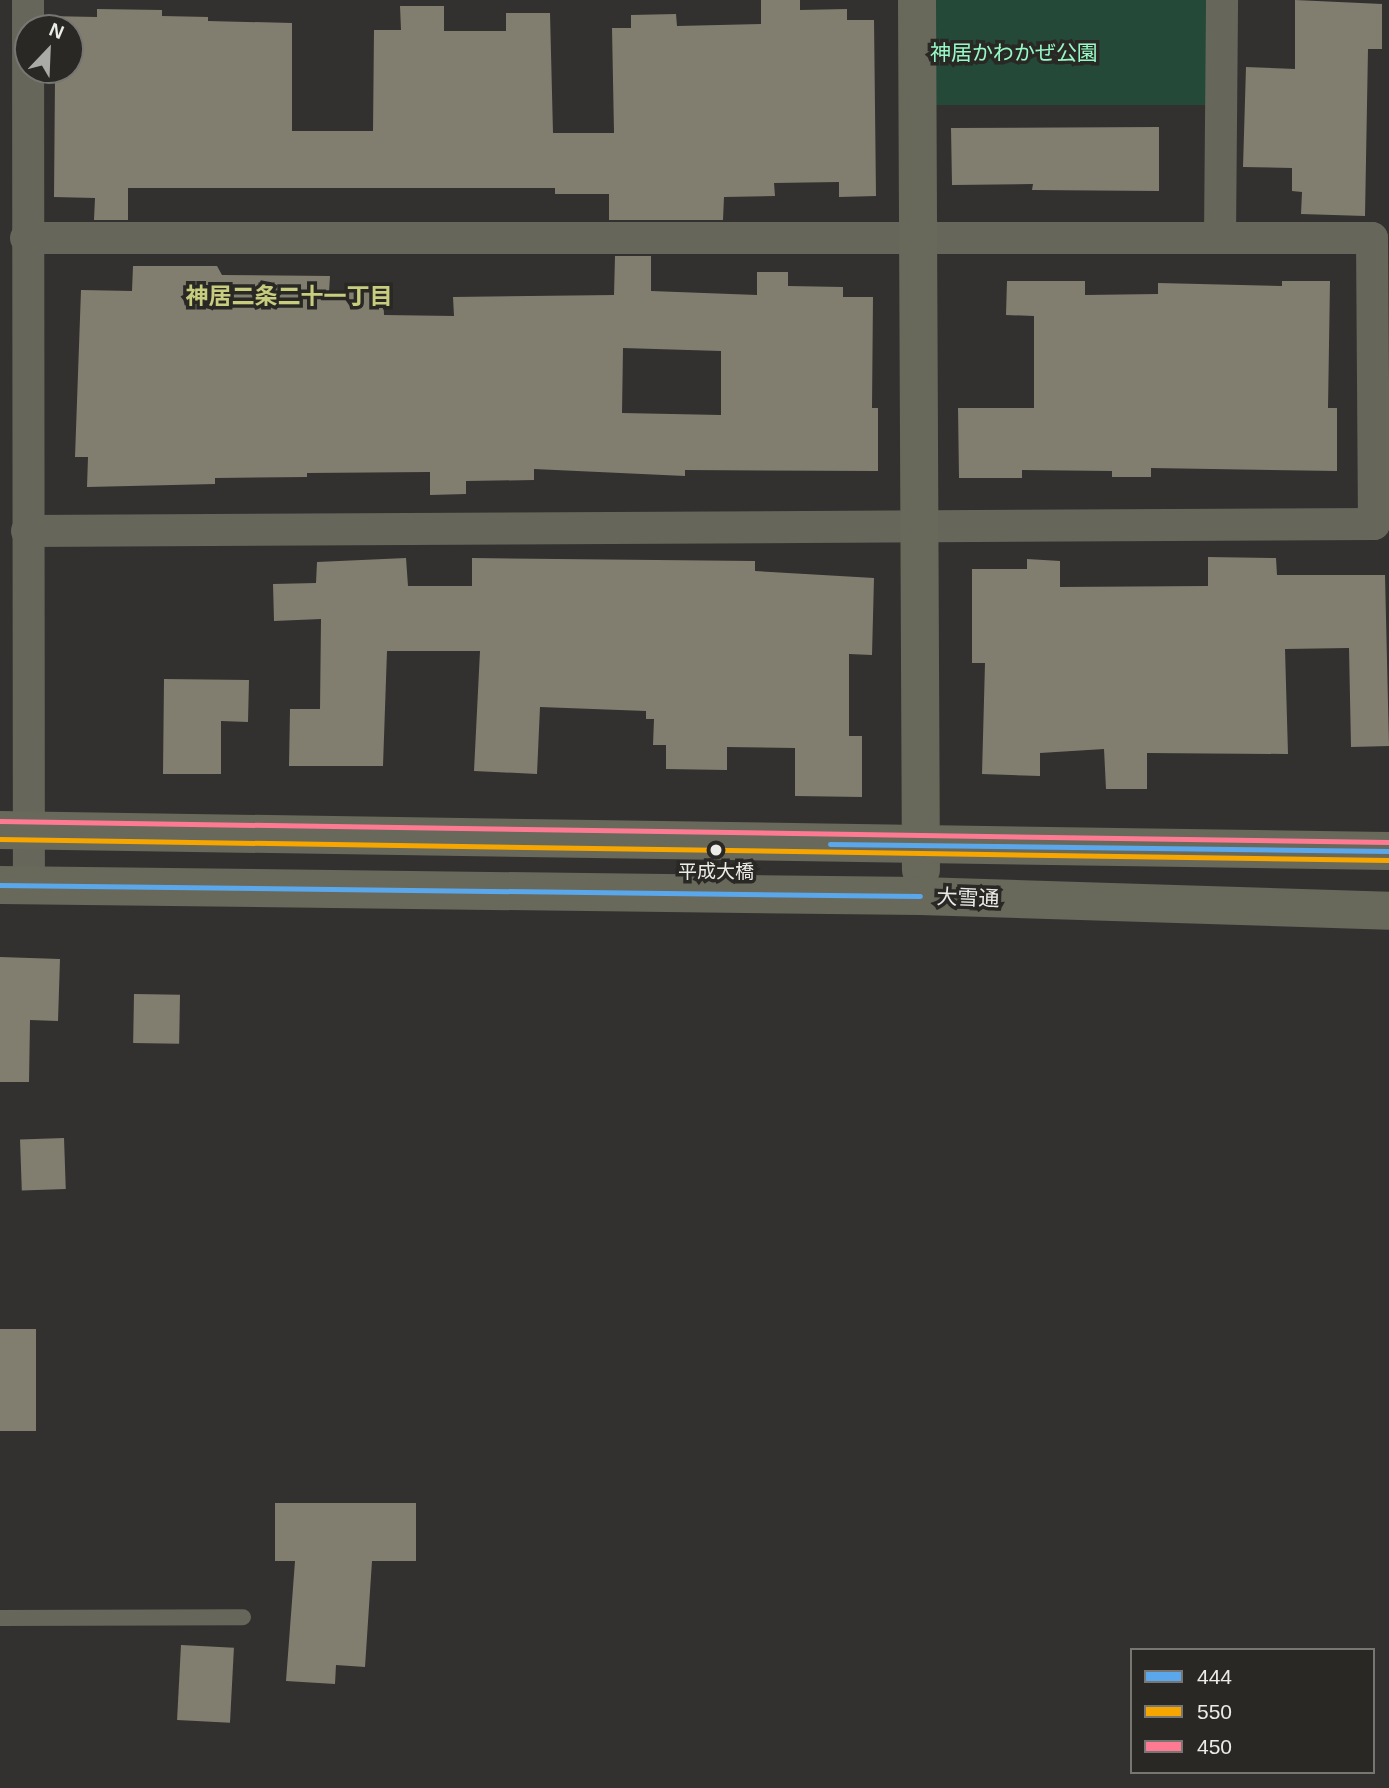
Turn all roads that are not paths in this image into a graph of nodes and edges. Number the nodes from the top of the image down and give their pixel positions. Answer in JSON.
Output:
{"nodes":[{"id":1,"x":28,"y":0,"type":"edge"},
{"id":2,"x":918,"y":0,"type":"edge"},
{"id":3,"x":1222,"y":0,"type":"edge"},
{"id":4,"x":1220,"y":236,"type":"junction"},
{"id":5,"x":916,"y":237,"type":"junction"},
{"id":6,"x":26,"y":238,"type":"junction"},
{"id":7,"x":921,"y":530,"type":"junction"},
{"id":8,"x":27,"y":531,"type":"junction"},
{"id":9,"x":15,"y":830,"type":"edge"},
{"id":10,"x":923,"y":844,"type":"junction"},
{"id":11,"x":1389,"y":851,"type":"edge"},
{"id":12,"x":14,"y":886,"type":"edge"},
{"id":13,"x":920,"y":896,"type":"junction"},
{"id":14,"x":1389,"y":912,"type":"edge"},
{"id":15,"x":243,"y":1617,"type":"dead end"},
{"id":16,"x":0,"y":1618,"type":"edge"}],
"edges":[{"from":1,"to":6,"type":"street"},
{"from":2,"to":5,"type":"street"},
{"from":3,"to":4,"type":"street"},
{"from":4,"to":5,"type":"street"},
{"from":4,"to":7,"type":"street"},
{"from":5,"to":6,"type":"street"},
{"from":5,"to":7,"type":"street"},
{"from":6,"to":8,"type":"street"},
{"from":7,"to":8,"type":"street"},
{"from":7,"to":10,"type":"street"},
{"from":8,"to":9,"type":"street"},
{"from":9,"to":10,"type":"street"},
{"from":9,"to":12,"type":"street"},
{"from":10,"to":11,"type":"street"},
{"from":10,"to":13,"type":"street"},
{"from":12,"to":13,"type":"street","name":"大雪通"},
{"from":13,"to":14,"type":"street","name":"大雪通"},
{"from":15,"to":16,"type":"lane"}]}
